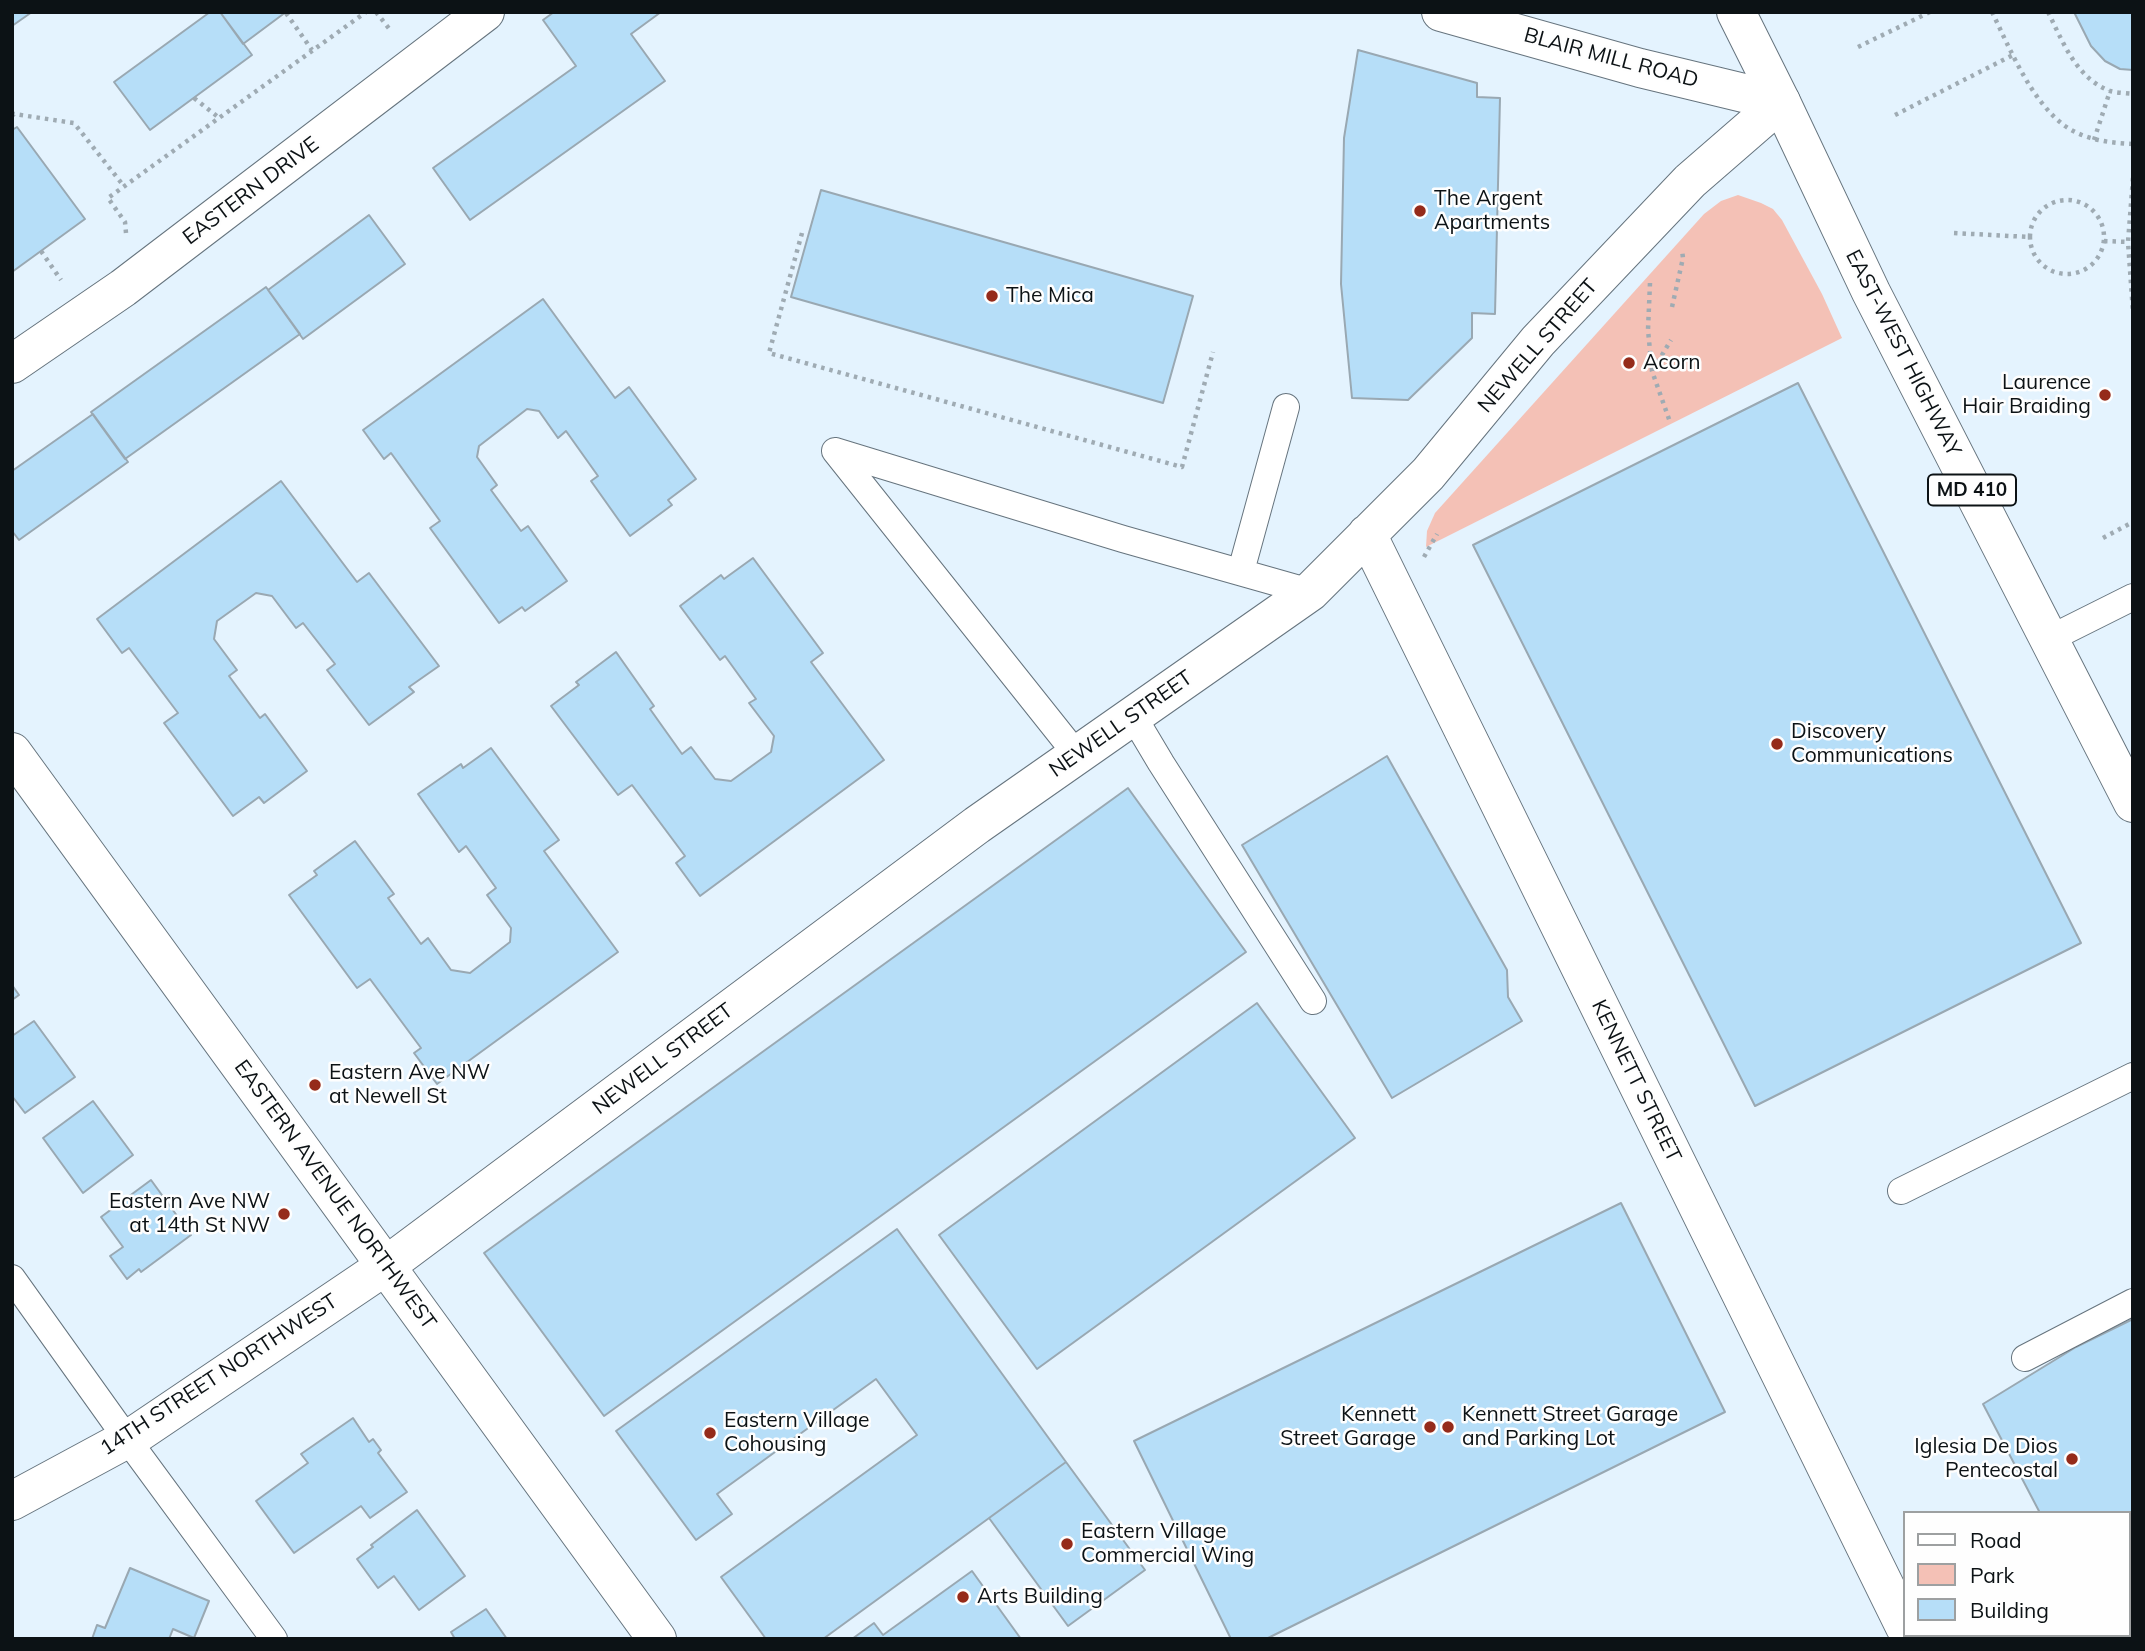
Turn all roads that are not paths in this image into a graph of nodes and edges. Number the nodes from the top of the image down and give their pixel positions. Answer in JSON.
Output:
{"nodes":[{"id":1,"x":485,"y":12,"type":"edge"},
{"id":2,"x":1441,"y":12,"type":"edge"},
{"id":3,"x":1735,"y":12,"type":"edge"},
{"id":4,"x":1781,"y":102,"type":"junction"},
{"id":5,"x":12,"y":364,"type":"edge"},
{"id":6,"x":1286,"y":407,"type":"dead end"},
{"id":7,"x":1367,"y":534,"type":"junction"},
{"id":8,"x":1241,"y":571,"type":"junction"},
{"id":9,"x":1310,"y":592,"type":"junction"},
{"id":10,"x":2133,"y":597,"type":"edge"},
{"id":11,"x":2049,"y":639,"type":"junction"},
{"id":12,"x":1133,"y":716,"type":"junction"},
{"id":13,"x":12,"y":752,"type":"edge"},
{"id":14,"x":1077,"y":755,"type":"junction"},
{"id":15,"x":2133,"y":803,"type":"edge"},
{"id":16,"x":1313,"y":1001,"type":"dead end"},
{"id":17,"x":2133,"y":1076,"type":"edge"},
{"id":18,"x":1901,"y":1191,"type":"dead end"},
{"id":19,"x":387,"y":1265,"type":"junction"},
{"id":20,"x":12,"y":1278,"type":"edge"},
{"id":21,"x":2133,"y":1301,"type":"edge"},
{"id":22,"x":2025,"y":1358,"type":"dead end"},
{"id":23,"x":127,"y":1439,"type":"junction"},
{"id":24,"x":12,"y":1501,"type":"edge"},
{"id":25,"x":1904,"y":1625,"type":"edge"},
{"id":26,"x":274,"y":1639,"type":"edge"},
{"id":27,"x":657,"y":1639,"type":"edge"}],
"edges":[{"from":1,"to":5,"type":"street","name":"EASTERN DRIVE"},
{"from":2,"to":4,"type":"street","name":"BLAIR MILL ROAD"},
{"from":3,"to":4,"type":"street","name":"EAST-WEST HIGHWAY","number":"MD 410"},
{"from":4,"to":7,"type":"street","name":"NEWELL STREET"},
{"from":4,"to":11,"type":"street","name":"EAST-WEST HIGHWAY","number":"MD 410"},
{"from":6,"to":8,"type":"lane"},
{"from":7,"to":9,"type":"street","name":"NEWELL STREET"},
{"from":7,"to":25,"type":"street","name":"KENNETT STREET"},
{"from":8,"to":9,"type":"lane"},
{"from":8,"to":14,"type":"lane"},
{"from":9,"to":12,"type":"street","name":"NEWELL STREET"},
{"from":10,"to":11,"type":"lane"},
{"from":11,"to":15,"type":"street","name":"EAST-WEST HIGHWAY","number":"MD 410"},
{"from":12,"to":14,"type":"street","name":"NEWELL STREET"},
{"from":12,"to":16,"type":"lane"},
{"from":13,"to":19,"type":"street","name":"EASTERN AVENUE NORTHWEST"},
{"from":14,"to":19,"type":"street","name":"NEWELL STREET"},
{"from":17,"to":18,"type":"lane"},
{"from":19,"to":23,"type":"street","name":"14TH STREET NORTHWEST"},
{"from":19,"to":27,"type":"street","name":"EASTERN AVENUE NORTHWEST"},
{"from":20,"to":23,"type":"lane"},
{"from":21,"to":22,"type":"lane"},
{"from":23,"to":24,"type":"street","name":"14TH STREET NORTHWEST"},
{"from":23,"to":26,"type":"lane"}]}
